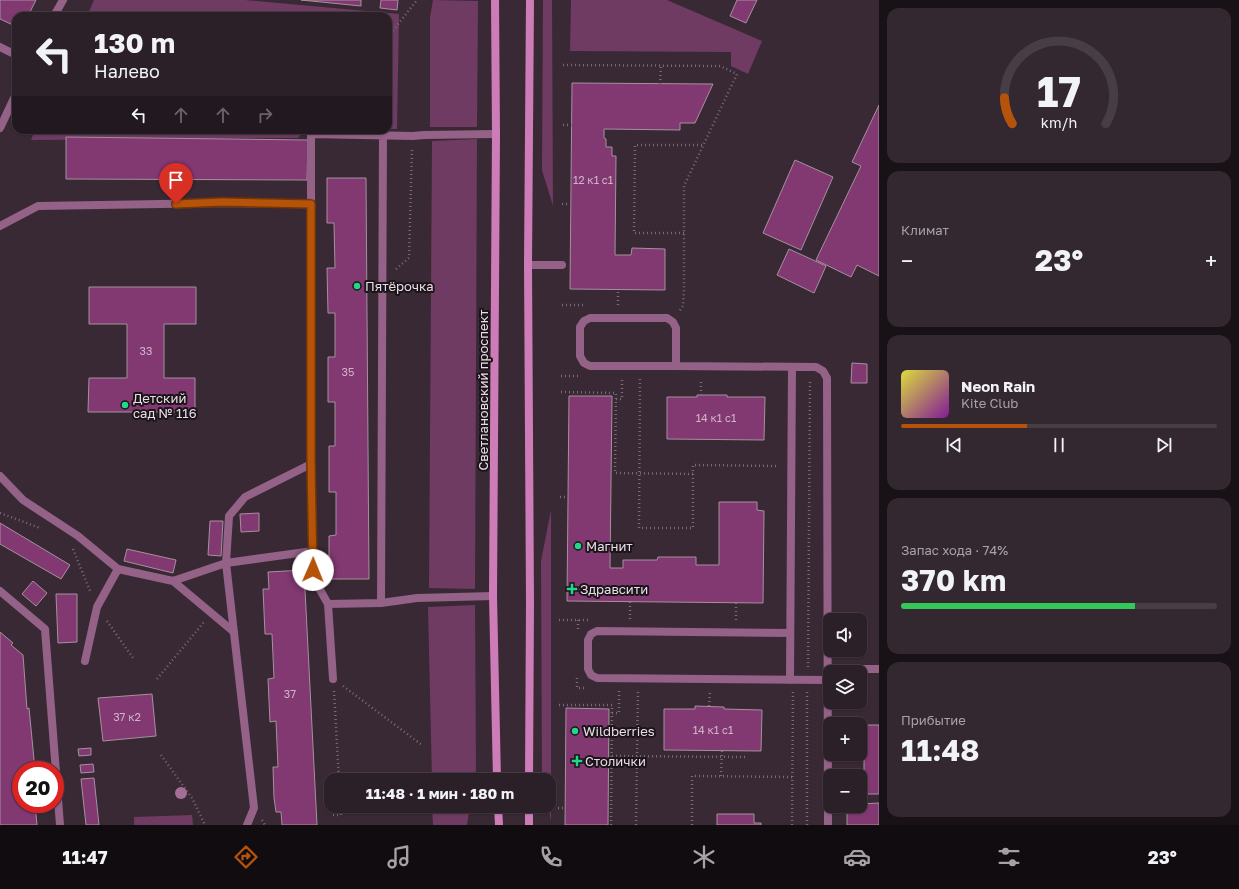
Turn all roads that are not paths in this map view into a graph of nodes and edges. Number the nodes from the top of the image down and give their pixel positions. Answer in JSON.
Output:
{"nodes":[{"id":1,"x":62,"y":0,"type":"edge"},
{"id":2,"x":495,"y":0,"type":"edge"},
{"id":3,"x":530,"y":0,"type":"edge"},
{"id":4,"x":56,"y":12,"type":"edge"},
{"id":5,"x":0,"y":47,"type":"edge"},
{"id":6,"x":12,"y":53,"type":"edge"},
{"id":7,"x":12,"y":102,"type":"edge"},
{"id":8,"x":0,"y":128,"type":"edge"},
{"id":9,"x":496,"y":134,"type":"junction"},
{"id":10,"x":383,"y":135,"type":"junction"},
{"id":11,"x":311,"y":204,"type":"junction"},
{"id":12,"x":0,"y":226,"type":"edge"},
{"id":13,"x":528,"y":265,"type":"junction"},
{"id":14,"x":562,"y":265,"type":"dead end"},
{"id":15,"x":676,"y":366,"type":"junction"},
{"id":16,"x":792,"y":367,"type":"junction"},
{"id":17,"x":311,"y":464,"type":"junction"},
{"id":18,"x":0,"y":476,"type":"edge"},
{"id":19,"x":314,"y":551,"type":"junction"},
{"id":20,"x":226,"y":563,"type":"junction"},
{"id":21,"x":118,"y":569,"type":"junction"},
{"id":22,"x":313,"y":570,"type":"dead end"},
{"id":23,"x":314,"y":579,"type":"dead end"},
{"id":24,"x":173,"y":581,"type":"junction"},
{"id":25,"x":0,"y":591,"type":"edge"},
{"id":26,"x":493,"y":596,"type":"junction"},
{"id":27,"x":381,"y":603,"type":"junction"},
{"id":28,"x":328,"y":604,"type":"junction"},
{"id":29,"x":234,"y":632,"type":"junction"},
{"id":30,"x":790,"y":633,"type":"junction"},
{"id":31,"x":85,"y":661,"type":"dead end"},
{"id":32,"x":828,"y":665,"type":"edge"},
{"id":33,"x":867,"y":669,"type":"edge"},
{"id":34,"x":879,"y":669,"type":"edge"},
{"id":35,"x":333,"y":678,"type":"road end"},
{"id":36,"x":791,"y":680,"type":"junction"},
{"id":37,"x":823,"y":680,"type":"edge"},
{"id":38,"x":828,"y":709,"type":"edge"},
{"id":39,"x":498,"y":773,"type":"edge"},
{"id":40,"x":529,"y":773,"type":"edge"},
{"id":41,"x":498,"y":813,"type":"edge"},
{"id":42,"x":529,"y":813,"type":"edge"},
{"id":43,"x":60,"y":825,"type":"edge"},
{"id":44,"x":247,"y":825,"type":"edge"},
{"id":45,"x":498,"y":825,"type":"edge"},
{"id":46,"x":529,"y":825,"type":"edge"},
{"id":47,"x":828,"y":825,"type":"edge"}],
"edges":[{"from":1,"to":4,"type":"lane"},
{"from":2,"to":9,"type":"main road","name":"Светлановский проспект"},
{"from":3,"to":13,"type":"main road"},
{"from":5,"to":6,"type":"lane"},
{"from":7,"to":8,"type":"lane"},
{"from":9,"to":10,"type":"lane"},
{"from":9,"to":26,"type":"main road","name":"Светлановский проспект"},
{"from":10,"to":11,"type":"lane"},
{"from":10,"to":27,"type":"lane"},
{"from":11,"to":12,"type":"lane"},
{"from":11,"to":17,"type":"lane"},
{"from":13,"to":14,"type":"lane"},
{"from":13,"to":40,"type":"main road"},
{"from":15,"to":15,"type":"lane"},
{"from":15,"to":16,"type":"lane"},
{"from":16,"to":30,"type":"lane"},
{"from":16,"to":32,"type":"lane"},
{"from":17,"to":19,"type":"lane"},
{"from":17,"to":20,"type":"lane"},
{"from":18,"to":21,"type":"lane"},
{"from":19,"to":20,"type":"lane"},
{"from":19,"to":22,"type":"lane"},
{"from":20,"to":24,"type":"lane"},
{"from":20,"to":29,"type":"lane"},
{"from":21,"to":24,"type":"lane"},
{"from":21,"to":31,"type":"lane"},
{"from":23,"to":28,"type":"lane"},
{"from":24,"to":29,"type":"lane"},
{"from":25,"to":43,"type":"lane"},
{"from":26,"to":27,"type":"lane"},
{"from":26,"to":39,"type":"main road","name":"Светлановский проспект"},
{"from":27,"to":28,"type":"lane"},
{"from":28,"to":35,"type":"lane"},
{"from":29,"to":44,"type":"lane"},
{"from":30,"to":36,"type":"lane"},
{"from":30,"to":36,"type":"lane"},
{"from":33,"to":34,"type":"lane"},
{"from":36,"to":37,"type":"lane"},
{"from":38,"to":47,"type":"lane"},
{"from":41,"to":45,"type":"main road"},
{"from":42,"to":46,"type":"main road"}]}
